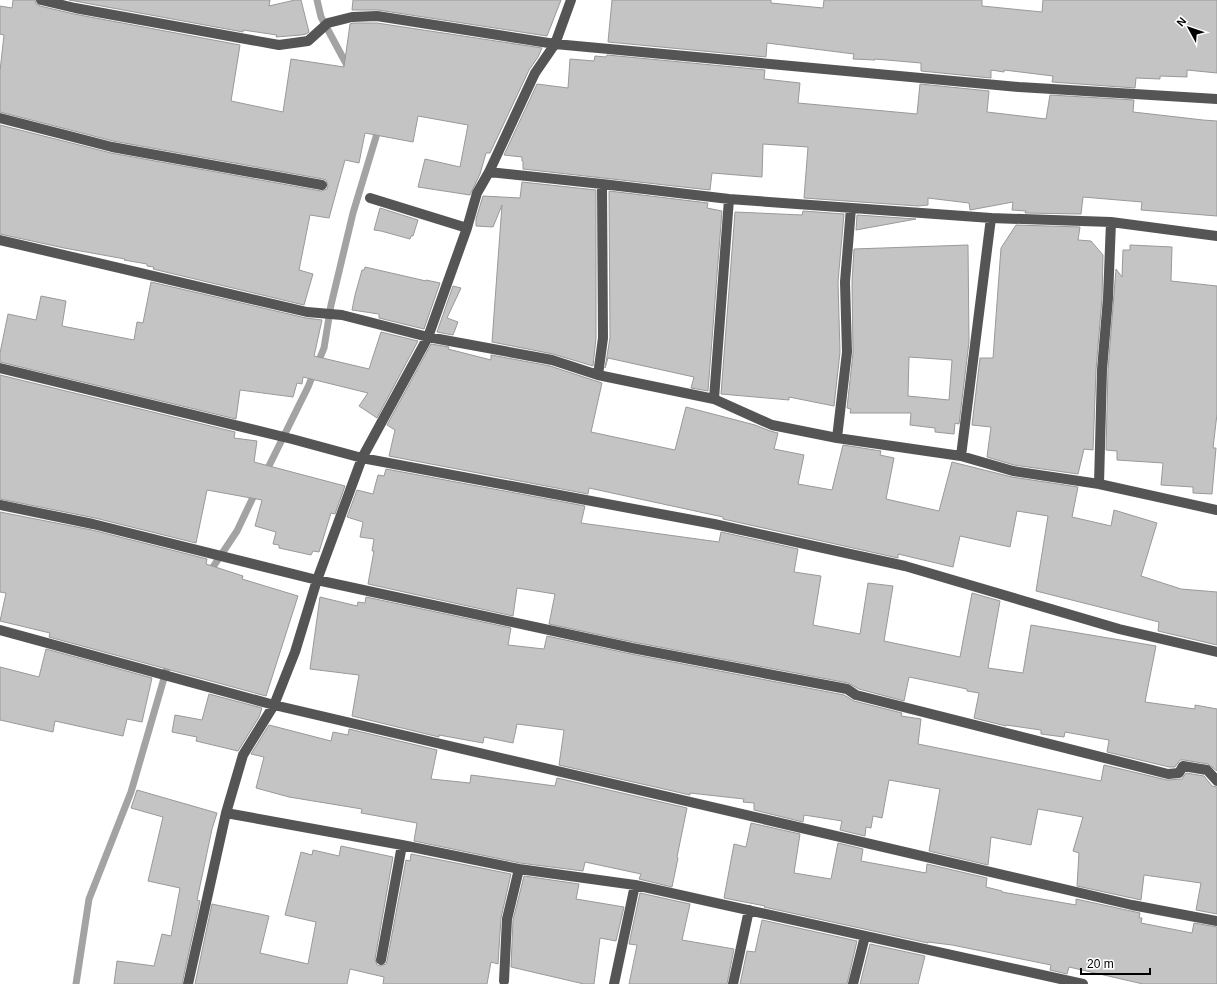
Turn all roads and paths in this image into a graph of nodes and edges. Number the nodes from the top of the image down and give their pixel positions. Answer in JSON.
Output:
{"nodes":[{"id":1,"x":40,"y":0,"type":"edge"},
{"id":2,"x":571,"y":0,"type":"edge"},
{"id":3,"x":555,"y":44,"type":"junction"},
{"id":4,"x":1217,"y":99,"type":"edge"},
{"id":5,"x":0,"y":118,"type":"edge"},
{"id":6,"x":489,"y":172,"type":"junction"},
{"id":7,"x":602,"y":184,"type":"junction"},
{"id":8,"x":322,"y":185,"type":"dead end"},
{"id":9,"x":370,"y":198,"type":"dead end"},
{"id":10,"x":729,"y":198,"type":"junction"},
{"id":11,"x":851,"y":208,"type":"junction"},
{"id":12,"x":991,"y":218,"type":"junction"},
{"id":13,"x":1111,"y":222,"type":"junction"},
{"id":14,"x":466,"y":228,"type":"junction"},
{"id":15,"x":1217,"y":236,"type":"edge"},
{"id":16,"x":0,"y":240,"type":"edge"},
{"id":17,"x":428,"y":338,"type":"junction"},
{"id":18,"x":0,"y":368,"type":"edge"},
{"id":19,"x":598,"y":374,"type":"junction"},
{"id":20,"x":714,"y":399,"type":"junction"},
{"id":21,"x":837,"y":438,"type":"junction"},
{"id":22,"x":961,"y":456,"type":"junction"},
{"id":23,"x":362,"y":458,"type":"junction"},
{"id":24,"x":1099,"y":484,"type":"junction"},
{"id":25,"x":0,"y":505,"type":"edge"},
{"id":26,"x":1217,"y":510,"type":"edge"},
{"id":27,"x":317,"y":580,"type":"junction"},
{"id":28,"x":0,"y":630,"type":"edge"},
{"id":29,"x":1217,"y":652,"type":"edge"},
{"id":30,"x":274,"y":705,"type":"junction"},
{"id":31,"x":1217,"y":781,"type":"edge"},
{"id":32,"x":226,"y":813,"type":"junction"},
{"id":33,"x":402,"y":845,"type":"junction"},
{"id":34,"x":519,"y":868,"type":"junction"},
{"id":35,"x":635,"y":884,"type":"junction"},
{"id":36,"x":749,"y":910,"type":"junction"},
{"id":37,"x":1217,"y":921,"type":"edge"},
{"id":38,"x":865,"y":936,"type":"junction"},
{"id":39,"x":381,"y":960,"type":"dead end"},
{"id":40,"x":504,"y":981,"type":"dead end"},
{"id":41,"x":188,"y":984,"type":"edge"},
{"id":42,"x":614,"y":984,"type":"edge"},
{"id":43,"x":733,"y":984,"type":"edge"},
{"id":44,"x":854,"y":984,"type":"edge"},
{"id":45,"x":1083,"y":984,"type":"edge"}],
"edges":[{"from":1,"to":3,"type":"street"},
{"from":2,"to":3,"type":"street"},
{"from":3,"to":4,"type":"street"},
{"from":3,"to":6,"type":"street"},
{"from":5,"to":8,"type":"street"},
{"from":6,"to":7,"type":"street"},
{"from":6,"to":14,"type":"street"},
{"from":7,"to":10,"type":"street"},
{"from":7,"to":19,"type":"street"},
{"from":9,"to":14,"type":"street"},
{"from":10,"to":11,"type":"street"},
{"from":10,"to":20,"type":"street"},
{"from":11,"to":12,"type":"street"},
{"from":11,"to":21,"type":"street"},
{"from":12,"to":13,"type":"street"},
{"from":12,"to":22,"type":"street"},
{"from":13,"to":15,"type":"street"},
{"from":13,"to":24,"type":"street"},
{"from":14,"to":17,"type":"street"},
{"from":16,"to":17,"type":"street"},
{"from":17,"to":19,"type":"street"},
{"from":17,"to":23,"type":"street"},
{"from":18,"to":23,"type":"street"},
{"from":19,"to":20,"type":"street"},
{"from":20,"to":21,"type":"street"},
{"from":21,"to":22,"type":"street"},
{"from":22,"to":24,"type":"street"},
{"from":23,"to":27,"type":"street"},
{"from":23,"to":29,"type":"street"},
{"from":24,"to":26,"type":"street"},
{"from":25,"to":27,"type":"street"},
{"from":27,"to":30,"type":"street"},
{"from":27,"to":31,"type":"street"},
{"from":28,"to":30,"type":"street"},
{"from":30,"to":32,"type":"street"},
{"from":30,"to":37,"type":"street"},
{"from":32,"to":33,"type":"street"},
{"from":32,"to":41,"type":"street"},
{"from":33,"to":34,"type":"street"},
{"from":33,"to":39,"type":"street"},
{"from":34,"to":35,"type":"street"},
{"from":34,"to":40,"type":"street"},
{"from":35,"to":36,"type":"street"},
{"from":35,"to":42,"type":"street"},
{"from":36,"to":38,"type":"street"},
{"from":36,"to":43,"type":"street"},
{"from":38,"to":44,"type":"street"},
{"from":38,"to":45,"type":"street"}]}
